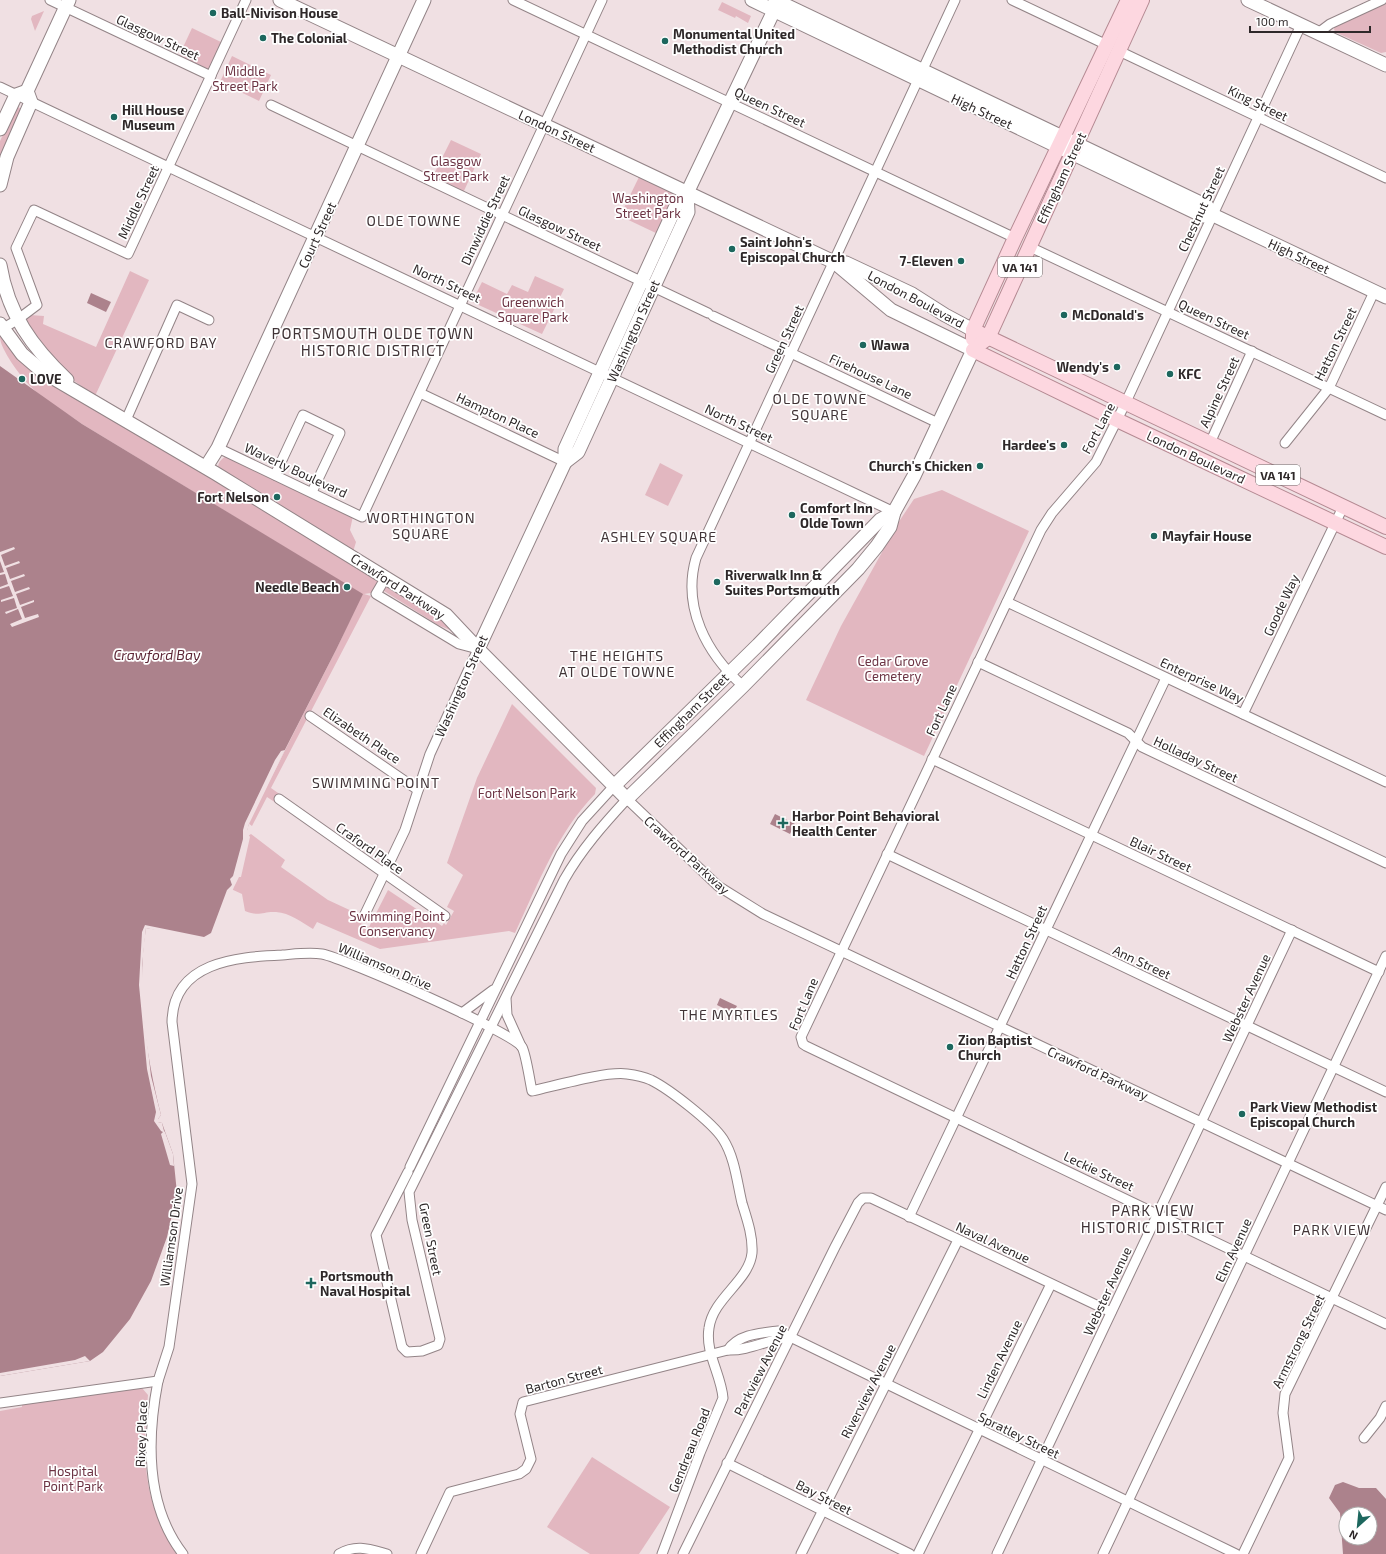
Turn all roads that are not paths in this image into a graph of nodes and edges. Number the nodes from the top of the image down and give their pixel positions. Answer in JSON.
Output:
{"nodes":[{"id":1,"x":50,"y":0,"type":"edge"},
{"id":2,"x":246,"y":0,"type":"edge"},
{"id":3,"x":280,"y":0,"type":"edge"},
{"id":4,"x":424,"y":0,"type":"edge"},
{"id":5,"x":513,"y":0,"type":"edge"},
{"id":6,"x":602,"y":0,"type":"edge"},
{"id":7,"x":752,"y":0,"type":"edge"},
{"id":8,"x":955,"y":0,"type":"edge"},
{"id":9,"x":1012,"y":0,"type":"edge"},
{"id":10,"x":1128,"y":0,"type":"edge"},
{"id":11,"x":1142,"y":0,"type":"edge"},
{"id":12,"x":1248,"y":0,"type":"edge"},
{"id":13,"x":1382,"y":0,"type":"edge"},
{"id":14,"x":776,"y":3,"type":"edge"},
{"id":15,"x":68,"y":4,"type":"edge"},
{"id":16,"x":1301,"y":25,"type":"junction"},
{"id":17,"x":1318,"y":32,"type":"junction"},
{"id":18,"x":586,"y":34,"type":"junction"},
{"id":19,"x":1113,"y":48,"type":"junction"},
{"id":20,"x":399,"y":56,"type":"junction"},
{"id":21,"x":1386,"y":65,"type":"edge"},
{"id":22,"x":920,"y":75,"type":"junction"},
{"id":23,"x":211,"y":76,"type":"junction"},
{"id":24,"x":0,"y":87,"type":"edge"},
{"id":25,"x":25,"y":96,"type":"junction"},
{"id":26,"x":730,"y":103,"type":"junction"},
{"id":27,"x":271,"y":105,"type":"dead end"},
{"id":28,"x":1258,"y":117,"type":"junction"},
{"id":29,"x":544,"y":125,"type":"junction"},
{"id":30,"x":0,"y":130,"type":"edge"},
{"id":31,"x":1060,"y":142,"type":"junction"},
{"id":32,"x":358,"y":146,"type":"junction"},
{"id":33,"x":1074,"y":149,"type":"junction"},
{"id":34,"x":169,"y":166,"type":"junction"},
{"id":35,"x":876,"y":172,"type":"junction"},
{"id":36,"x":1386,"y":178,"type":"edge"},
{"id":37,"x":0,"y":185,"type":"edge"},
{"id":38,"x":687,"y":193,"type":"junction"},
{"id":39,"x":502,"y":215,"type":"junction"},
{"id":40,"x":1213,"y":215,"type":"junction"},
{"id":41,"x":316,"y":236,"type":"junction"},
{"id":42,"x":1015,"y":238,"type":"junction"},
{"id":43,"x":1030,"y":247,"type":"junction"},
{"id":44,"x":834,"y":262,"type":"junction"},
{"id":45,"x":0,"y":265,"type":"edge"},
{"id":46,"x":647,"y":284,"type":"junction"},
{"id":47,"x":1380,"y":294,"type":"edge"},
{"id":48,"x":460,"y":304,"type":"junction"},
{"id":49,"x":1168,"y":312,"type":"junction"},
{"id":50,"x":17,"y":320,"type":"junction"},
{"id":51,"x":209,"y":320,"type":"dead end"},
{"id":52,"x":1,"y":326,"type":"edge"},
{"id":53,"x":974,"y":330,"type":"junction"},
{"id":54,"x":988,"y":338,"type":"junction"},
{"id":55,"x":973,"y":350,"type":"junction"},
{"id":56,"x":1252,"y":351,"type":"junction"},
{"id":57,"x":792,"y":353,"type":"junction"},
{"id":58,"x":600,"y":370,"type":"junction"},
{"id":59,"x":613,"y":377,"type":"junction"},
{"id":60,"x":1329,"y":388,"type":"junction"},
{"id":61,"x":420,"y":393,"type":"junction"},
{"id":62,"x":85,"y":395,"type":"junction"},
{"id":63,"x":1125,"y":404,"type":"junction"},
{"id":64,"x":1386,"y":415,"type":"edge"},
{"id":65,"x":126,"y":420,"type":"junction"},
{"id":66,"x":1117,"y":420,"type":"junction"},
{"id":67,"x":938,"y":423,"type":"junction"},
{"id":68,"x":750,"y":443,"type":"junction"},
{"id":69,"x":1210,"y":443,"type":"junction"},
{"id":70,"x":1285,"y":443,"type":"dead end"},
{"id":71,"x":218,"y":448,"type":"junction"},
{"id":72,"x":565,"y":462,"type":"junction"},
{"id":73,"x":206,"y":467,"type":"junction"},
{"id":74,"x":274,"y":475,"type":"junction"},
{"id":75,"x":312,"y":492,"type":"junction"},
{"id":76,"x":1343,"y":507,"type":"junction"},
{"id":77,"x":894,"y":512,"type":"junction"},
{"id":78,"x":362,"y":516,"type":"joint"},
{"id":79,"x":1334,"y":523,"type":"junction"},
{"id":80,"x":1386,"y":527,"type":"edge"},
{"id":81,"x":1386,"y":547,"type":"edge"},
{"id":82,"x":386,"y":577,"type":"junction"},
{"id":83,"x":1007,"y":602,"type":"junction"},
{"id":84,"x":478,"y":649,"type":"junction"},
{"id":85,"x":978,"y":662,"type":"junction"},
{"id":86,"x":728,"y":673,"type":"junction"},
{"id":87,"x":1166,"y":678,"type":"junction"},
{"id":88,"x":743,"y":686,"type":"junction"},
{"id":89,"x":1243,"y":714,"type":"junction"},
{"id":90,"x":310,"y":716,"type":"dead end"},
{"id":91,"x":1136,"y":741,"type":"junction"},
{"id":92,"x":932,"y":759,"type":"junction"},
{"id":93,"x":1386,"y":782,"type":"edge"},
{"id":94,"x":614,"y":786,"type":"junction"},
{"id":95,"x":418,"y":790,"type":"junction"},
{"id":96,"x":279,"y":799,"type":"dead end"},
{"id":97,"x":627,"y":799,"type":"junction"},
{"id":98,"x":1091,"y":835,"type":"junction"},
{"id":99,"x":887,"y":854,"type":"junction"},
{"id":100,"x":1386,"y":863,"type":"edge"},
{"id":101,"x":384,"y":874,"type":"junction"},
{"id":102,"x":365,"y":914,"type":"dead end"},
{"id":103,"x":446,"y":916,"type":"dead end"},
{"id":104,"x":1046,"y":930,"type":"junction"},
{"id":105,"x":1292,"y":930,"type":"junction"},
{"id":106,"x":523,"y":936,"type":"joint"},
{"id":107,"x":533,"y":941,"type":"joint"},
{"id":108,"x":840,"y":952,"type":"junction"},
{"id":109,"x":1386,"y":956,"type":"edge"},
{"id":110,"x":1379,"y":972,"type":"junction"},
{"id":111,"x":496,"y":988,"type":"junction"},
{"id":112,"x":506,"y":994,"type":"junction"},
{"id":113,"x":462,"y":1013,"type":"junction"},
{"id":114,"x":479,"y":1021,"type":"junction"},
{"id":115,"x":1247,"y":1026,"type":"junction"},
{"id":116,"x":1000,"y":1027,"type":"junction"},
{"id":117,"x":492,"y":1028,"type":"junction"},
{"id":118,"x":801,"y":1041,"type":"joint"},
{"id":119,"x":522,"y":1047,"type":"junction"},
{"id":120,"x":1333,"y":1067,"type":"junction"},
{"id":121,"x":1386,"y":1092,"type":"edge"},
{"id":122,"x":957,"y":1118,"type":"junction"},
{"id":123,"x":1201,"y":1122,"type":"junction"},
{"id":124,"x":1288,"y":1163,"type":"junction"},
{"id":125,"x":1386,"y":1187,"type":"edge"},
{"id":126,"x":863,"y":1198,"type":"joint"},
{"id":127,"x":1377,"y":1206,"type":"junction"},
{"id":128,"x":1386,"y":1210,"type":"edge"},
{"id":129,"x":1158,"y":1213,"type":"junction"},
{"id":130,"x":910,"y":1217,"type":"junction"},
{"id":131,"x":958,"y":1240,"type":"junction"},
{"id":132,"x":1244,"y":1256,"type":"junction"},
{"id":133,"x":1051,"y":1284,"type":"junction"},
{"id":134,"x":1333,"y":1298,"type":"junction"},
{"id":135,"x":1111,"y":1312,"type":"junction"},
{"id":136,"x":1386,"y":1324,"type":"edge"},
{"id":137,"x":792,"y":1337,"type":"junction"},
{"id":138,"x":710,"y":1355,"type":"junction"},
{"id":139,"x":158,"y":1381,"type":"junction"},
{"id":140,"x":886,"y":1383,"type":"junction"},
{"id":141,"x":0,"y":1402,"type":"edge"},
{"id":142,"x":1386,"y":1406,"type":"edge"},
{"id":143,"x":979,"y":1429,"type":"junction"},
{"id":144,"x":1364,"y":1438,"type":"dead end"},
{"id":145,"x":1042,"y":1460,"type":"junction"},
{"id":146,"x":727,"y":1463,"type":"junction"},
{"id":147,"x":1128,"y":1502,"type":"junction"},
{"id":148,"x":822,"y":1512,"type":"junction"},
{"id":149,"x":183,"y":1554,"type":"edge"},
{"id":150,"x":339,"y":1554,"type":"edge"},
{"id":151,"x":387,"y":1554,"type":"edge"},
{"id":152,"x":421,"y":1554,"type":"edge"},
{"id":153,"x":662,"y":1554,"type":"edge"},
{"id":154,"x":683,"y":1554,"type":"edge"},
{"id":155,"x":801,"y":1554,"type":"edge"},
{"id":156,"x":910,"y":1554,"type":"edge"},
{"id":157,"x":918,"y":1554,"type":"edge"},
{"id":158,"x":997,"y":1554,"type":"edge"},
{"id":159,"x":1103,"y":1554,"type":"edge"},
{"id":160,"x":1236,"y":1554,"type":"edge"},
{"id":161,"x":1243,"y":1554,"type":"edge"}],
"edges":[{"from":1,"to":15,"type":"street","name":"Glasgow Street"},
{"from":2,"to":23,"type":"street","name":"Middle Street"},
{"from":3,"to":20,"type":"main road","name":"London Street"},
{"from":4,"to":20,"type":"main road","name":"Court Street"},
{"from":5,"to":18,"type":"street","name":"Queen Street"},
{"from":6,"to":18,"type":"street","name":"Dinwiddie Street"},
{"from":7,"to":14,"type":"main road","name":"High Street"},
{"from":8,"to":22,"type":"street","name":"Green Street"},
{"from":9,"to":19,"type":"street","name":"King Street"},
{"from":10,"to":19,"type":"main road","name":"Effingham Street","number":"VA 141"},
{"from":11,"to":19,"type":"main road","name":"Effingham Street","number":"VA 141"},
{"from":12,"to":16,"type":"main road"},
{"from":13,"to":17,"type":"street"},
{"from":14,"to":22,"type":"main road","name":"High Street"},
{"from":14,"to":26,"type":"main road","name":"Washington Street"},
{"from":15,"to":23,"type":"street","name":"Glasgow Street"},
{"from":15,"to":25,"type":"main road"},
{"from":16,"to":17,"type":"main road"},
{"from":16,"to":28,"type":"street","name":"Chestnut Street"},
{"from":17,"to":21,"type":"main road"},
{"from":18,"to":26,"type":"street","name":"Queen Street"},
{"from":18,"to":29,"type":"street","name":"Dinwiddie Street"},
{"from":19,"to":28,"type":"street","name":"King Street"},
{"from":19,"to":31,"type":"main road","name":"Effingham Street","number":"VA 141"},
{"from":19,"to":33,"type":"main road","name":"Effingham Street","number":"VA 141"},
{"from":20,"to":29,"type":"main road","name":"London Street"},
{"from":20,"to":32,"type":"main road","name":"Court Street"},
{"from":22,"to":31,"type":"main road","name":"High Street"},
{"from":22,"to":35,"type":"street","name":"Green Street"},
{"from":23,"to":34,"type":"street","name":"Middle Street"},
{"from":24,"to":25,"type":"street","name":"North Street"},
{"from":25,"to":30,"type":"main road"},
{"from":25,"to":34,"type":"street","name":"North Street"},
{"from":25,"to":37,"type":"main road"},
{"from":26,"to":35,"type":"street","name":"Queen Street"},
{"from":26,"to":38,"type":"main road","name":"Washington Street"},
{"from":27,"to":32,"type":"street","name":"Glasgow Street"},
{"from":28,"to":36,"type":"street","name":"King Street"},
{"from":28,"to":40,"type":"street","name":"Chestnut Street"},
{"from":29,"to":38,"type":"main road","name":"London Street"},
{"from":29,"to":39,"type":"street","name":"Dinwiddie Street"},
{"from":31,"to":33,"type":"main road","name":"High Street"},
{"from":31,"to":42,"type":"main road","name":"Effingham Street","number":"VA 141"},
{"from":32,"to":39,"type":"street","name":"Glasgow Street"},
{"from":32,"to":41,"type":"main road","name":"Court Street"},
{"from":33,"to":40,"type":"main road","name":"High Street"},
{"from":33,"to":43,"type":"main road","name":"Effingham Street","number":"VA 141"},
{"from":34,"to":41,"type":"street","name":"North Street"},
{"from":34,"to":50,"type":"street","name":"Middle Street"},
{"from":35,"to":42,"type":"street","name":"Queen Street"},
{"from":35,"to":44,"type":"street","name":"Green Street"},
{"from":38,"to":44,"type":"main road","name":"London Street"},
{"from":38,"to":46,"type":"main road","name":"Washington Street"},
{"from":39,"to":46,"type":"street","name":"Glasgow Street"},
{"from":39,"to":48,"type":"street","name":"Dinwiddie Street"},
{"from":40,"to":47,"type":"main road","name":"High Street"},
{"from":40,"to":49,"type":"street","name":"Chestnut Street"},
{"from":41,"to":48,"type":"street","name":"North Street"},
{"from":41,"to":71,"type":"main road","name":"Court Street"},
{"from":42,"to":53,"type":"main road","name":"Effingham Street","number":"VA 141"},
{"from":43,"to":49,"type":"street","name":"Queen Street"},
{"from":43,"to":54,"type":"main road","name":"Effingham Street","number":"VA 141"},
{"from":44,"to":53,"type":"main road","name":"London Boulevard"},
{"from":44,"to":55,"type":"main road","name":"London Boulevard"},
{"from":44,"to":57,"type":"street","name":"Green Street"},
{"from":45,"to":50,"type":"main road","name":"Crawford Parkway"},
{"from":46,"to":57,"type":"street","name":"Glasgow Street"},
{"from":46,"to":58,"type":"main road","name":"Washington Street"},
{"from":46,"to":59,"type":"main road","name":"Washington Street"},
{"from":47,"to":60,"type":"street","name":"Hatton Street"},
{"from":48,"to":58,"type":"street","name":"North Street"},
{"from":48,"to":61,"type":"street","name":"Dinwiddie Street"},
{"from":49,"to":56,"type":"street","name":"Queen Street"},
{"from":49,"to":63,"type":"street","name":"Chestnut Street"},
{"from":50,"to":52,"type":"street","name":"Middle Street"},
{"from":50,"to":62,"type":"main road","name":"Crawford Parkway"},
{"from":51,"to":65,"type":"street"},
{"from":52,"to":62,"type":"main road","name":"Crawford Parkway"},
{"from":53,"to":54,"type":"main road","name":"London Boulevard"},
{"from":53,"to":55,"type":"main road","name":"Effingham Street","number":"VA 141"},
{"from":54,"to":55,"type":"main road","name":"Effingham Street","number":"VA 141"},
{"from":54,"to":63,"type":"main road","name":"London Boulevard","number":"VA 141"},
{"from":55,"to":66,"type":"main road","name":"London Boulevard","number":"VA 141"},
{"from":55,"to":67,"type":"main road","name":"Effingham Street"},
{"from":56,"to":60,"type":"street","name":"Queen Street"},
{"from":56,"to":69,"type":"street","name":"Alpine Street"},
{"from":57,"to":67,"type":"street","name":"Firehouse Lane"},
{"from":57,"to":68,"type":"street","name":"Green Street"},
{"from":58,"to":59,"type":"street","name":"North Street"},
{"from":58,"to":72,"type":"main road","name":"Washington Street"},
{"from":59,"to":68,"type":"street","name":"North Street"},
{"from":59,"to":72,"type":"main road","name":"Washington Street"},
{"from":60,"to":64,"type":"street","name":"Queen Street"},
{"from":60,"to":70,"type":"street","name":"Hatton Street"},
{"from":61,"to":72,"type":"street","name":"Hampton Place"},
{"from":61,"to":78,"type":"street","name":"Dinwiddie Street"},
{"from":62,"to":65,"type":"main road","name":"Crawford Parkway"},
{"from":63,"to":66,"type":"street","name":"Fort Lane"},
{"from":63,"to":69,"type":"main road","name":"London Boulevard","number":"VA 141"},
{"from":65,"to":73,"type":"main road","name":"Crawford Parkway"},
{"from":66,"to":79,"type":"main road","name":"London Boulevard","number":"VA 141"},
{"from":66,"to":83,"type":"street","name":"Fort Lane"},
{"from":67,"to":77,"type":"main road","name":"Effingham Street"},
{"from":68,"to":77,"type":"street","name":"North Street"},
{"from":68,"to":86,"type":"street","name":"Green Street"},
{"from":69,"to":76,"type":"main road","name":"London Boulevard","number":"VA 141"},
{"from":71,"to":73,"type":"main road","name":"Court Street"},
{"from":71,"to":74,"type":"street","name":"Waverly Boulevard"},
{"from":72,"to":84,"type":"main road","name":"Washington Street"},
{"from":73,"to":82,"type":"main road","name":"Crawford Parkway"},
{"from":74,"to":75,"type":"street","name":"Waverly Boulevard"},
{"from":74,"to":75,"type":"street"},
{"from":75,"to":78,"type":"street","name":"Waverly Boulevard"},
{"from":76,"to":79,"type":"street","name":"Goode Way"},
{"from":76,"to":80,"type":"main road","name":"London Boulevard","number":"VA 141"},
{"from":77,"to":86,"type":"main road","name":"Effingham Street"},
{"from":77,"to":88,"type":"main road","name":"Effingham Street"},
{"from":79,"to":81,"type":"main road","name":"London Boulevard","number":"VA 141"},
{"from":79,"to":89,"type":"street","name":"Goode Way"},
{"from":82,"to":84,"type":"main road","name":"Crawford Parkway"},
{"from":82,"to":84,"type":"street"},
{"from":83,"to":85,"type":"street","name":"Fort Lane"},
{"from":83,"to":87,"type":"street","name":"Enterprise Way"},
{"from":84,"to":94,"type":"main road","name":"Crawford Parkway"},
{"from":84,"to":95,"type":"street","name":"Washington Street"},
{"from":85,"to":91,"type":"street","name":"Holladay Street"},
{"from":85,"to":92,"type":"street","name":"Fort Lane"},
{"from":86,"to":88,"type":"street","name":"Green Street"},
{"from":86,"to":94,"type":"main road","name":"Effingham Street"},
{"from":87,"to":89,"type":"street","name":"Enterprise Way"},
{"from":87,"to":91,"type":"street","name":"Hatton Street"},
{"from":88,"to":97,"type":"main road","name":"Effingham Street"},
{"from":89,"to":93,"type":"street","name":"Enterprise Way"},
{"from":90,"to":95,"type":"street","name":"Elizabeth Place"},
{"from":91,"to":98,"type":"street","name":"Hatton Street"},
{"from":91,"to":100,"type":"street","name":"Holladay Street"},
{"from":92,"to":98,"type":"street","name":"Blair Street"},
{"from":92,"to":99,"type":"street","name":"Fort Lane"},
{"from":94,"to":97,"type":"main road","name":"Crawford Parkway"},
{"from":94,"to":106,"type":"street","name":"Effingham Street"},
{"from":95,"to":101,"type":"street","name":"Washington Street"},
{"from":96,"to":101,"type":"street","name":"Craford Place"},
{"from":97,"to":107,"type":"street","name":"Effingham Street"},
{"from":97,"to":108,"type":"street","name":"Crawford Parkway"},
{"from":98,"to":104,"type":"street","name":"Hatton Street"},
{"from":98,"to":105,"type":"street","name":"Blair Street"},
{"from":99,"to":104,"type":"street","name":"Ann Street"},
{"from":99,"to":108,"type":"street","name":"Fort Lane"},
{"from":101,"to":102,"type":"street","name":"Washington Street"},
{"from":101,"to":103,"type":"street","name":"Craford Place"},
{"from":104,"to":115,"type":"street","name":"Ann Street"},
{"from":104,"to":116,"type":"street","name":"Hatton Street"},
{"from":105,"to":110,"type":"street","name":"Blair Street"},
{"from":105,"to":115,"type":"street","name":"Webster Avenue"},
{"from":106,"to":111,"type":"street","name":"Green Street"},
{"from":107,"to":112,"type":"street","name":"Green Street"},
{"from":108,"to":116,"type":"street","name":"Crawford Parkway"},
{"from":108,"to":118,"type":"street","name":"Fort Lane"},
{"from":109,"to":110,"type":"street","name":"Elm Avenue"},
{"from":110,"to":120,"type":"street","name":"Elm Avenue"},
{"from":111,"to":113,"type":"street"},
{"from":111,"to":114,"type":"street","name":"Green Street"},
{"from":112,"to":117,"type":"street","name":"Green Street"},
{"from":112,"to":119,"type":"street"},
{"from":113,"to":114,"type":"street","name":"Williamson Drive"},
{"from":113,"to":139,"type":"street","name":"Williamson Drive"},
{"from":114,"to":117,"type":"street","name":"Williamson Drive"},
{"from":114,"to":117,"type":"street","name":"Green Street"},
{"from":115,"to":120,"type":"street","name":"Ann Street"},
{"from":115,"to":123,"type":"street","name":"Webster Avenue"},
{"from":116,"to":122,"type":"street","name":"Hatton Street"},
{"from":116,"to":123,"type":"street","name":"Crawford Parkway"},
{"from":117,"to":119,"type":"street","name":"Williamson Drive"},
{"from":118,"to":122,"type":"street","name":"Leckie Street"},
{"from":119,"to":138,"type":"street"},
{"from":120,"to":121,"type":"street","name":"Ann Street"},
{"from":120,"to":124,"type":"street","name":"Elm Avenue"},
{"from":122,"to":129,"type":"street","name":"Leckie Street"},
{"from":122,"to":130,"type":"street","name":"Hatton Street"},
{"from":123,"to":124,"type":"street","name":"Crawford Parkway"},
{"from":123,"to":129,"type":"street","name":"Webster Avenue"},
{"from":124,"to":127,"type":"street","name":"Crawford Parkway"},
{"from":124,"to":132,"type":"street","name":"Elm Avenue"},
{"from":125,"to":127,"type":"street","name":"Armstrong Street"},
{"from":126,"to":130,"type":"street","name":"Naval Avenue"},
{"from":126,"to":137,"type":"street","name":"Parkview Avenue"},
{"from":127,"to":128,"type":"street","name":"Crawford Parkway"},
{"from":127,"to":134,"type":"street","name":"Armstrong Street"},
{"from":129,"to":132,"type":"street","name":"Leckie Street"},
{"from":129,"to":135,"type":"street","name":"Webster Avenue"},
{"from":130,"to":131,"type":"street","name":"Naval Avenue"},
{"from":131,"to":133,"type":"street","name":"Naval Avenue"},
{"from":131,"to":140,"type":"street","name":"Riverview Avenue"},
{"from":132,"to":134,"type":"street","name":"Leckie Street"},
{"from":132,"to":147,"type":"street","name":"Elm Avenue"},
{"from":133,"to":135,"type":"street","name":"Naval Avenue"},
{"from":133,"to":143,"type":"street","name":"Linden Avenue"},
{"from":134,"to":136,"type":"street","name":"Leckie Street"},
{"from":134,"to":161,"type":"street","name":"Armstrong Street"},
{"from":135,"to":145,"type":"street","name":"Webster Avenue"},
{"from":137,"to":138,"type":"street","name":"Barton Street"},
{"from":137,"to":140,"type":"street","name":"Spratley Street"},
{"from":137,"to":146,"type":"street","name":"Parkview Avenue"},
{"from":138,"to":152,"type":"street","name":"Barton Street"},
{"from":138,"to":153,"type":"street","name":"Gendreau Road"},
{"from":139,"to":141,"type":"street"},
{"from":139,"to":149,"type":"street","name":"Rixey Place"},
{"from":140,"to":143,"type":"street","name":"Spratley Street"},
{"from":140,"to":148,"type":"street","name":"Riverview Avenue"},
{"from":142,"to":144,"type":"street"},
{"from":143,"to":145,"type":"street","name":"Spratley Street"},
{"from":143,"to":157,"type":"street","name":"Linden Avenue"},
{"from":145,"to":147,"type":"street","name":"Spratley Street"},
{"from":145,"to":158,"type":"street","name":"Webster Avenue"},
{"from":146,"to":148,"type":"street","name":"Bay Street"},
{"from":146,"to":154,"type":"street","name":"Parkview Avenue"},
{"from":147,"to":159,"type":"street","name":"Elm Avenue"},
{"from":147,"to":160,"type":"street","name":"Spratley Street"},
{"from":148,"to":155,"type":"street","name":"Riverview Avenue"},
{"from":148,"to":156,"type":"street","name":"Bay Street"},
{"from":150,"to":151,"type":"street"}]}
